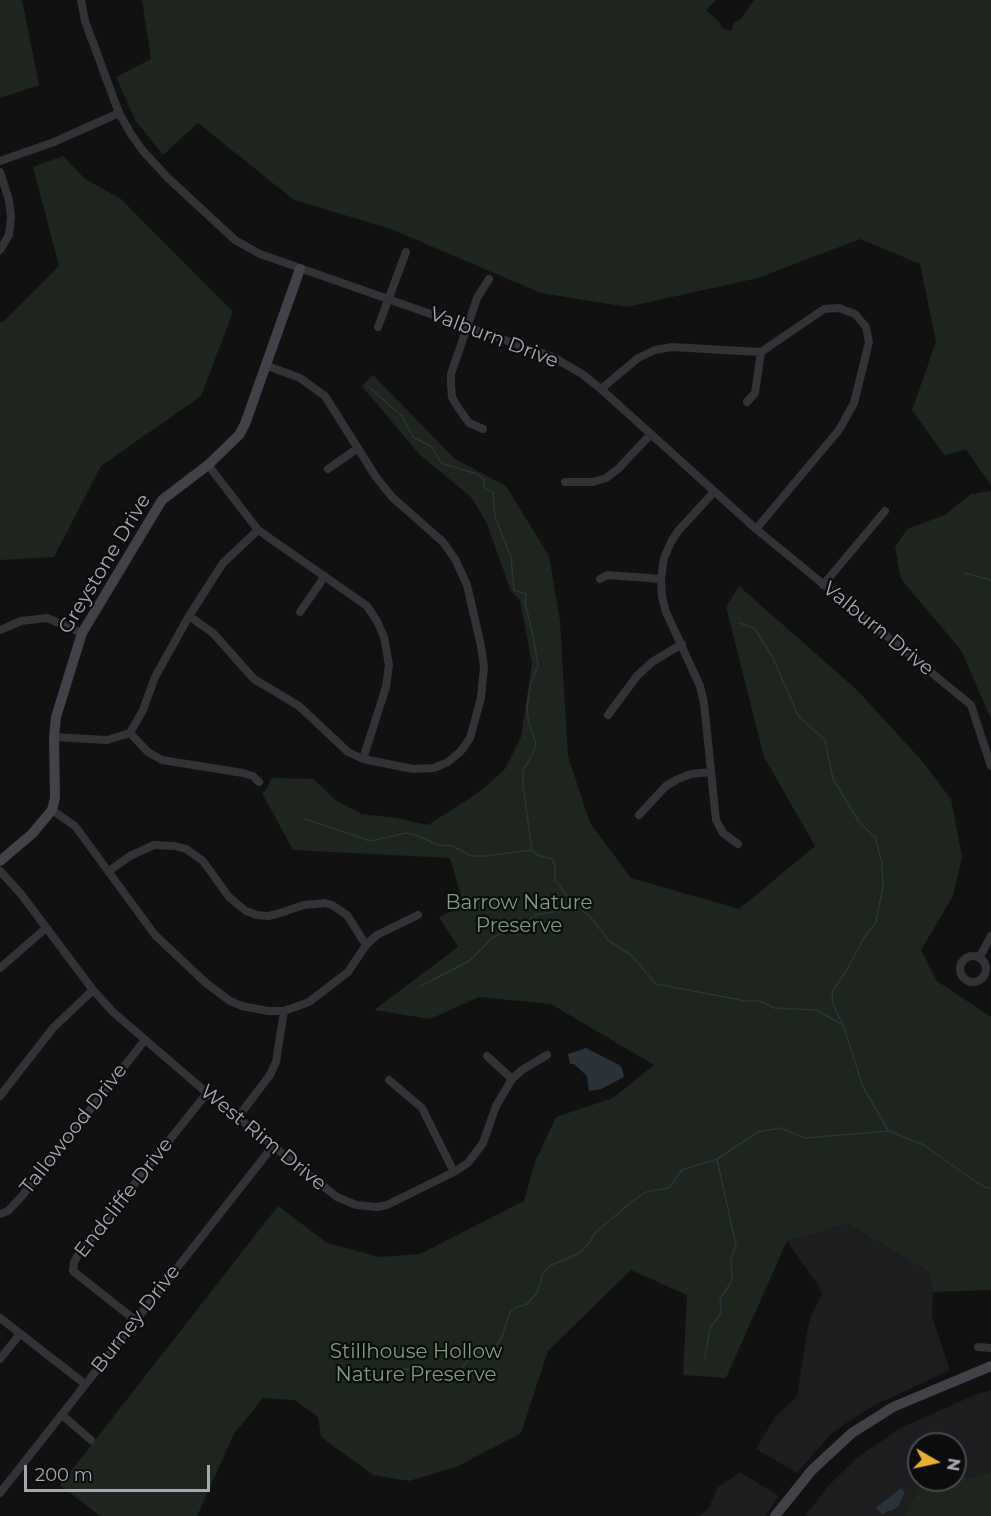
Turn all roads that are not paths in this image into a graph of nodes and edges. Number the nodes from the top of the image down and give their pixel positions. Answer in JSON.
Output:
{"nodes":[{"id":1,"x":81,"y":0,"type":"edge"},
{"id":2,"x":119,"y":113,"type":"junction"},
{"id":3,"x":0,"y":161,"type":"edge"},
{"id":4,"x":0,"y":172,"type":"edge"},
{"id":5,"x":0,"y":250,"type":"edge"},
{"id":6,"x":406,"y":252,"type":"dead end"},
{"id":7,"x":300,"y":269,"type":"junction"},
{"id":8,"x":489,"y":279,"type":"dead end"},
{"id":9,"x":390,"y":298,"type":"junction"},
{"id":10,"x":468,"y":326,"type":"junction"},
{"id":11,"x":378,"y":327,"type":"dead end"},
{"id":12,"x":761,"y":352,"type":"junction"},
{"id":13,"x":265,"y":365,"type":"junction"},
{"id":14,"x":602,"y":389,"type":"junction"},
{"id":15,"x":747,"y":402,"type":"dead end"},
{"id":16,"x":483,"y":429,"type":"dead end"},
{"id":17,"x":651,"y":434,"type":"junction"},
{"id":18,"x":358,"y":448,"type":"junction"},
{"id":19,"x":208,"y":465,"type":"junction"},
{"id":20,"x":328,"y":469,"type":"dead end"},
{"id":21,"x":565,"y":482,"type":"dead end"},
{"id":22,"x":714,"y":492,"type":"junction"},
{"id":23,"x":885,"y":511,"type":"dead end"},
{"id":24,"x":756,"y":529,"type":"junction"},
{"id":25,"x":258,"y":530,"type":"junction"},
{"id":26,"x":325,"y":576,"type":"junction"},
{"id":27,"x":600,"y":579,"type":"dead end"},
{"id":28,"x":661,"y":579,"type":"junction"},
{"id":29,"x":823,"y":585,"type":"junction"},
{"id":30,"x":300,"y":612,"type":"dead end"},
{"id":31,"x":189,"y":616,"type":"junction"},
{"id":32,"x":0,"y":630,"type":"edge"},
{"id":33,"x":82,"y":633,"type":"junction"},
{"id":34,"x":682,"y":644,"type":"junction"},
{"id":35,"x":608,"y":715,"type":"dead end"},
{"id":36,"x":130,"y":733,"type":"junction"},
{"id":37,"x":54,"y":738,"type":"junction"},
{"id":38,"x":363,"y":759,"type":"junction"},
{"id":39,"x":991,"y":766,"type":"edge"},
{"id":40,"x":711,"y":772,"type":"junction"},
{"id":41,"x":259,"y":782,"type":"dead end"},
{"id":42,"x":52,"y":810,"type":"junction"},
{"id":43,"x":639,"y":815,"type":"dead end"},
{"id":44,"x":738,"y":844,"type":"dead end"},
{"id":45,"x":0,"y":861,"type":"edge"},
{"id":46,"x":0,"y":871,"type":"edge"},
{"id":47,"x":108,"y":871,"type":"junction"},
{"id":48,"x":418,"y":915,"type":"dead end"},
{"id":49,"x":46,"y":928,"type":"junction"},
{"id":50,"x":991,"y":936,"type":"edge"},
{"id":51,"x":366,"y":945,"type":"junction"},
{"id":52,"x":979,"y":958,"type":"dead end"},
{"id":53,"x":0,"y":968,"type":"edge"},
{"id":54,"x":93,"y":990,"type":"junction"},
{"id":55,"x":284,"y":1011,"type":"junction"},
{"id":56,"x":145,"y":1040,"type":"junction"},
{"id":57,"x":547,"y":1055,"type":"dead end"},
{"id":58,"x":487,"y":1056,"type":"dead end"},
{"id":59,"x":512,"y":1079,"type":"junction"},
{"id":60,"x":389,"y":1080,"type":"dead end"},
{"id":61,"x":207,"y":1093,"type":"junction"},
{"id":62,"x":0,"y":1096,"type":"edge"},
{"id":63,"x":238,"y":1117,"type":"junction"},
{"id":64,"x":273,"y":1146,"type":"junction"},
{"id":65,"x":454,"y":1172,"type":"junction"},
{"id":66,"x":0,"y":1214,"type":"edge"},
{"id":67,"x":0,"y":1318,"type":"edge"},
{"id":68,"x":135,"y":1320,"type":"junction"},
{"id":69,"x":20,"y":1334,"type":"junction"},
{"id":70,"x":978,"y":1347,"type":"dead end"},
{"id":71,"x":991,"y":1348,"type":"edge"},
{"id":72,"x":0,"y":1359,"type":"edge"},
{"id":73,"x":991,"y":1366,"type":"edge"},
{"id":74,"x":85,"y":1384,"type":"junction"},
{"id":75,"x":62,"y":1415,"type":"junction"},
{"id":76,"x":91,"y":1440,"type":"dead end"},
{"id":77,"x":0,"y":1493,"type":"edge"},
{"id":78,"x":775,"y":1516,"type":"edge"}],
"edges":[{"from":1,"to":2,"type":"street","name":"Valburn Drive"},
{"from":2,"to":3,"type":"street"},
{"from":2,"to":7,"type":"street","name":"Valburn Drive"},
{"from":4,"to":5,"type":"street"},
{"from":6,"to":9,"type":"street"},
{"from":7,"to":9,"type":"street","name":"Valburn Drive"},
{"from":7,"to":13,"type":"street","name":"Greystone Drive"},
{"from":8,"to":10,"type":"street"},
{"from":9,"to":10,"type":"street","name":"Valburn Drive"},
{"from":9,"to":11,"type":"street"},
{"from":10,"to":14,"type":"street","name":"Valburn Drive"},
{"from":10,"to":16,"type":"street"},
{"from":12,"to":14,"type":"street"},
{"from":12,"to":15,"type":"street"},
{"from":12,"to":24,"type":"street"},
{"from":13,"to":18,"type":"street"},
{"from":13,"to":19,"type":"street","name":"Greystone Drive"},
{"from":14,"to":17,"type":"street","name":"Valburn Drive"},
{"from":17,"to":21,"type":"street"},
{"from":17,"to":22,"type":"street","name":"Valburn Drive"},
{"from":18,"to":20,"type":"street"},
{"from":18,"to":38,"type":"street"},
{"from":19,"to":25,"type":"street"},
{"from":19,"to":33,"type":"street","name":"Greystone Drive"},
{"from":22,"to":24,"type":"street","name":"Valburn Drive"},
{"from":22,"to":28,"type":"street"},
{"from":23,"to":29,"type":"street"},
{"from":24,"to":29,"type":"street","name":"Valburn Drive"},
{"from":25,"to":26,"type":"street"},
{"from":25,"to":31,"type":"street"},
{"from":26,"to":30,"type":"street"},
{"from":26,"to":38,"type":"street"},
{"from":27,"to":28,"type":"street"},
{"from":28,"to":34,"type":"street"},
{"from":29,"to":39,"type":"street","name":"Valburn Drive"},
{"from":31,"to":36,"type":"street"},
{"from":31,"to":38,"type":"street"},
{"from":32,"to":33,"type":"street"},
{"from":33,"to":37,"type":"street","name":"Greystone Drive"},
{"from":34,"to":35,"type":"street"},
{"from":34,"to":40,"type":"street"},
{"from":36,"to":37,"type":"street"},
{"from":36,"to":41,"type":"street"},
{"from":37,"to":42,"type":"street","name":"Greystone Drive"},
{"from":40,"to":43,"type":"street"},
{"from":40,"to":44,"type":"street"},
{"from":42,"to":45,"type":"street"},
{"from":42,"to":47,"type":"street"},
{"from":46,"to":49,"type":"street","name":"West Rim Drive"},
{"from":47,"to":51,"type":"street"},
{"from":47,"to":55,"type":"street"},
{"from":48,"to":51,"type":"street"},
{"from":49,"to":53,"type":"street"},
{"from":49,"to":54,"type":"street","name":"West Rim Drive"},
{"from":50,"to":52,"type":"street"},
{"from":51,"to":55,"type":"street"},
{"from":54,"to":56,"type":"street","name":"West Rim Drive"},
{"from":54,"to":62,"type":"street"},
{"from":55,"to":63,"type":"street"},
{"from":56,"to":61,"type":"street","name":"West Rim Drive"},
{"from":56,"to":66,"type":"street","name":"Tallowood Drive"},
{"from":57,"to":59,"type":"street","name":"West Rim Drive"},
{"from":58,"to":59,"type":"street"},
{"from":59,"to":65,"type":"street","name":"West Rim Drive"},
{"from":60,"to":65,"type":"street"},
{"from":61,"to":63,"type":"street","name":"West Rim Drive"},
{"from":61,"to":68,"type":"street","name":"Endcliffe Drive"},
{"from":63,"to":64,"type":"street","name":"West Rim Drive"},
{"from":64,"to":65,"type":"street","name":"West Rim Drive"},
{"from":64,"to":68,"type":"street","name":"Burney Drive"},
{"from":67,"to":69,"type":"street"},
{"from":68,"to":74,"type":"street","name":"Burney Drive"},
{"from":69,"to":72,"type":"street"},
{"from":69,"to":74,"type":"street"},
{"from":70,"to":71,"type":"street"},
{"from":73,"to":78,"type":"street"},
{"from":74,"to":75,"type":"street","name":"Burney Drive"},
{"from":75,"to":76,"type":"street"},
{"from":75,"to":77,"type":"street","name":"Burney Drive"}]}
